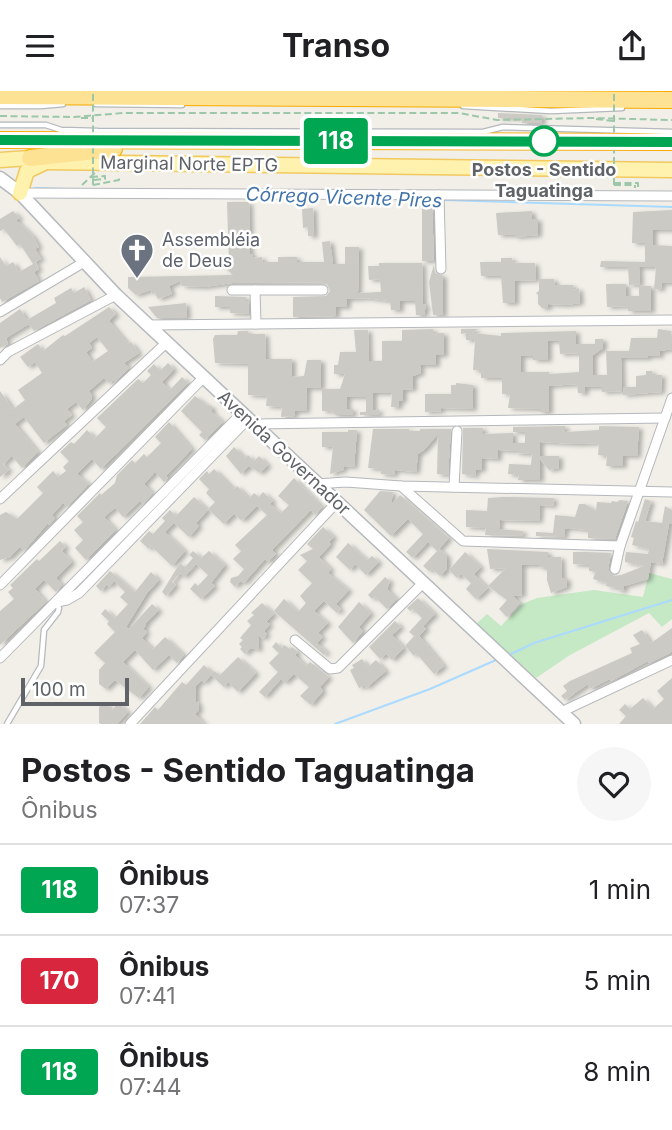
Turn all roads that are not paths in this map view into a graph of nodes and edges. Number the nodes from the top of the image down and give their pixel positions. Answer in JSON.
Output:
{"nodes":[{"id":1,"x":51,"y":91,"type":"edge"},
{"id":2,"x":672,"y":94,"type":"edge"},
{"id":3,"x":0,"y":96,"type":"edge"},
{"id":4,"x":86,"y":99,"type":"edge"},
{"id":5,"x":672,"y":100,"type":"edge"},
{"id":6,"x":628,"y":104,"type":"junction"},
{"id":7,"x":196,"y":105,"type":"dead end"},
{"id":8,"x":0,"y":106,"type":"edge"},
{"id":9,"x":453,"y":106,"type":"dead end"},
{"id":10,"x":0,"y":125,"type":"edge"},
{"id":11,"x":672,"y":132,"type":"edge"},
{"id":12,"x":0,"y":140,"type":"edge"},
{"id":13,"x":200,"y":141,"type":"junction"},
{"id":14,"x":672,"y":142,"type":"edge"},
{"id":15,"x":30,"y":158,"type":"junction"},
{"id":16,"x":0,"y":160,"type":"edge"},
{"id":17,"x":46,"y":162,"type":"junction"},
{"id":18,"x":672,"y":170,"type":"edge"},
{"id":19,"x":0,"y":178,"type":"edge"},
{"id":20,"x":20,"y":193,"type":"junction"},
{"id":21,"x":439,"y":195,"type":"junction"},
{"id":22,"x":672,"y":196,"type":"edge"},
{"id":23,"x":86,"y":261,"type":"junction"},
{"id":24,"x":441,"y":269,"type":"dead end"},
{"id":25,"x":232,"y":290,"type":"dead end"},
{"id":26,"x":255,"y":290,"type":"junction"},
{"id":27,"x":323,"y":290,"type":"dead end"},
{"id":28,"x":116,"y":295,"type":"junction"},
{"id":29,"x":0,"y":312,"type":"edge"},
{"id":30,"x":672,"y":320,"type":"edge"},
{"id":31,"x":256,"y":324,"type":"junction"},
{"id":32,"x":148,"y":325,"type":"junction"},
{"id":33,"x":166,"y":342,"type":"junction"},
{"id":34,"x":0,"y":359,"type":"edge"},
{"id":35,"x":204,"y":377,"type":"junction"},
{"id":36,"x":672,"y":398,"type":"edge"},
{"id":37,"x":665,"y":418,"type":"junction"},
{"id":38,"x":248,"y":419,"type":"junction"},
{"id":39,"x":457,"y":431,"type":"dead end"},
{"id":40,"x":316,"y":484,"type":"junction"},
{"id":41,"x":401,"y":486,"type":"junction"},
{"id":42,"x":454,"y":487,"type":"junction"},
{"id":43,"x":639,"y":490,"type":"junction"},
{"id":44,"x":672,"y":492,"type":"edge"},
{"id":45,"x":0,"y":499,"type":"edge"},
{"id":46,"x":336,"y":503,"type":"junction"},
{"id":47,"x":620,"y":546,"type":"junction"},
{"id":48,"x":615,"y":569,"type":"dead end"},
{"id":49,"x":423,"y":583,"type":"junction"},
{"id":50,"x":0,"y":585,"type":"edge"},
{"id":51,"x":56,"y":602,"type":"junction"},
{"id":52,"x":295,"y":640,"type":"dead end"},
{"id":53,"x":0,"y":658,"type":"edge"},
{"id":54,"x":672,"y":660,"type":"edge"},
{"id":55,"x":561,"y":712,"type":"junction"},
{"id":56,"x":7,"y":724,"type":"edge"},
{"id":57,"x":130,"y":724,"type":"edge"},
{"id":58,"x":573,"y":724,"type":"edge"}],
"edges":[{"from":1,"to":4,"type":"highway"},
{"from":2,"to":6,"type":"highway"},
{"from":3,"to":4,"type":"highway"},
{"from":4,"to":6,"type":"highway"},
{"from":4,"to":7,"type":"lane"},
{"from":4,"to":8,"type":"lane"},
{"from":5,"to":6,"type":"highway"},
{"from":6,"to":9,"type":"lane"},
{"from":10,"to":11,"type":"lane"},
{"from":12,"to":13,"type":"highway"},
{"from":13,"to":14,"type":"highway"},
{"from":13,"to":15,"type":"highway"},
{"from":15,"to":16,"type":"main road","name":"Marginal Norte EPTG"},
{"from":15,"to":17,"type":"main road","name":"Marginal Norte EPTG"},
{"from":17,"to":18,"type":"main road","name":"Marginal Norte EPTG"},
{"from":17,"to":20,"type":"main road"},
{"from":19,"to":20,"type":"street","name":"Avenida Governador"},
{"from":20,"to":21,"type":"street"},
{"from":20,"to":23,"type":"street","name":"Avenida Governador"},
{"from":21,"to":22,"type":"street"},
{"from":21,"to":24,"type":"street"},
{"from":23,"to":28,"type":"street","name":"Avenida Governador"},
{"from":23,"to":29,"type":"street"},
{"from":25,"to":26,"type":"street"},
{"from":26,"to":27,"type":"street"},
{"from":26,"to":31,"type":"street"},
{"from":28,"to":32,"type":"street","name":"Avenida Governador"},
{"from":28,"to":34,"type":"street"},
{"from":30,"to":31,"type":"street"},
{"from":31,"to":32,"type":"street"},
{"from":32,"to":33,"type":"street","name":"Avenida Governador"},
{"from":33,"to":35,"type":"street","name":"Avenida Governador"},
{"from":33,"to":45,"type":"street"},
{"from":35,"to":38,"type":"street","name":"Avenida Governador"},
{"from":35,"to":50,"type":"street"},
{"from":36,"to":37,"type":"street"},
{"from":37,"to":38,"type":"street"},
{"from":37,"to":43,"type":"street"},
{"from":38,"to":40,"type":"street","name":"Avenida Governador"},
{"from":38,"to":51,"type":"street"},
{"from":39,"to":42,"type":"street"},
{"from":40,"to":41,"type":"street"},
{"from":40,"to":46,"type":"street","name":"Avenida Governador"},
{"from":41,"to":42,"type":"street"},
{"from":41,"to":47,"type":"street"},
{"from":42,"to":43,"type":"street"},
{"from":43,"to":44,"type":"street"},
{"from":43,"to":47,"type":"street"},
{"from":46,"to":49,"type":"street","name":"Avenida Governador"},
{"from":46,"to":57,"type":"street"},
{"from":47,"to":48,"type":"street"},
{"from":49,"to":52,"type":"street"},
{"from":49,"to":55,"type":"street","name":"Avenida Governador"},
{"from":51,"to":53,"type":"street"},
{"from":51,"to":56,"type":"lane"},
{"from":54,"to":55,"type":"street"},
{"from":55,"to":58,"type":"street","name":"Avenida Governador"}]}
